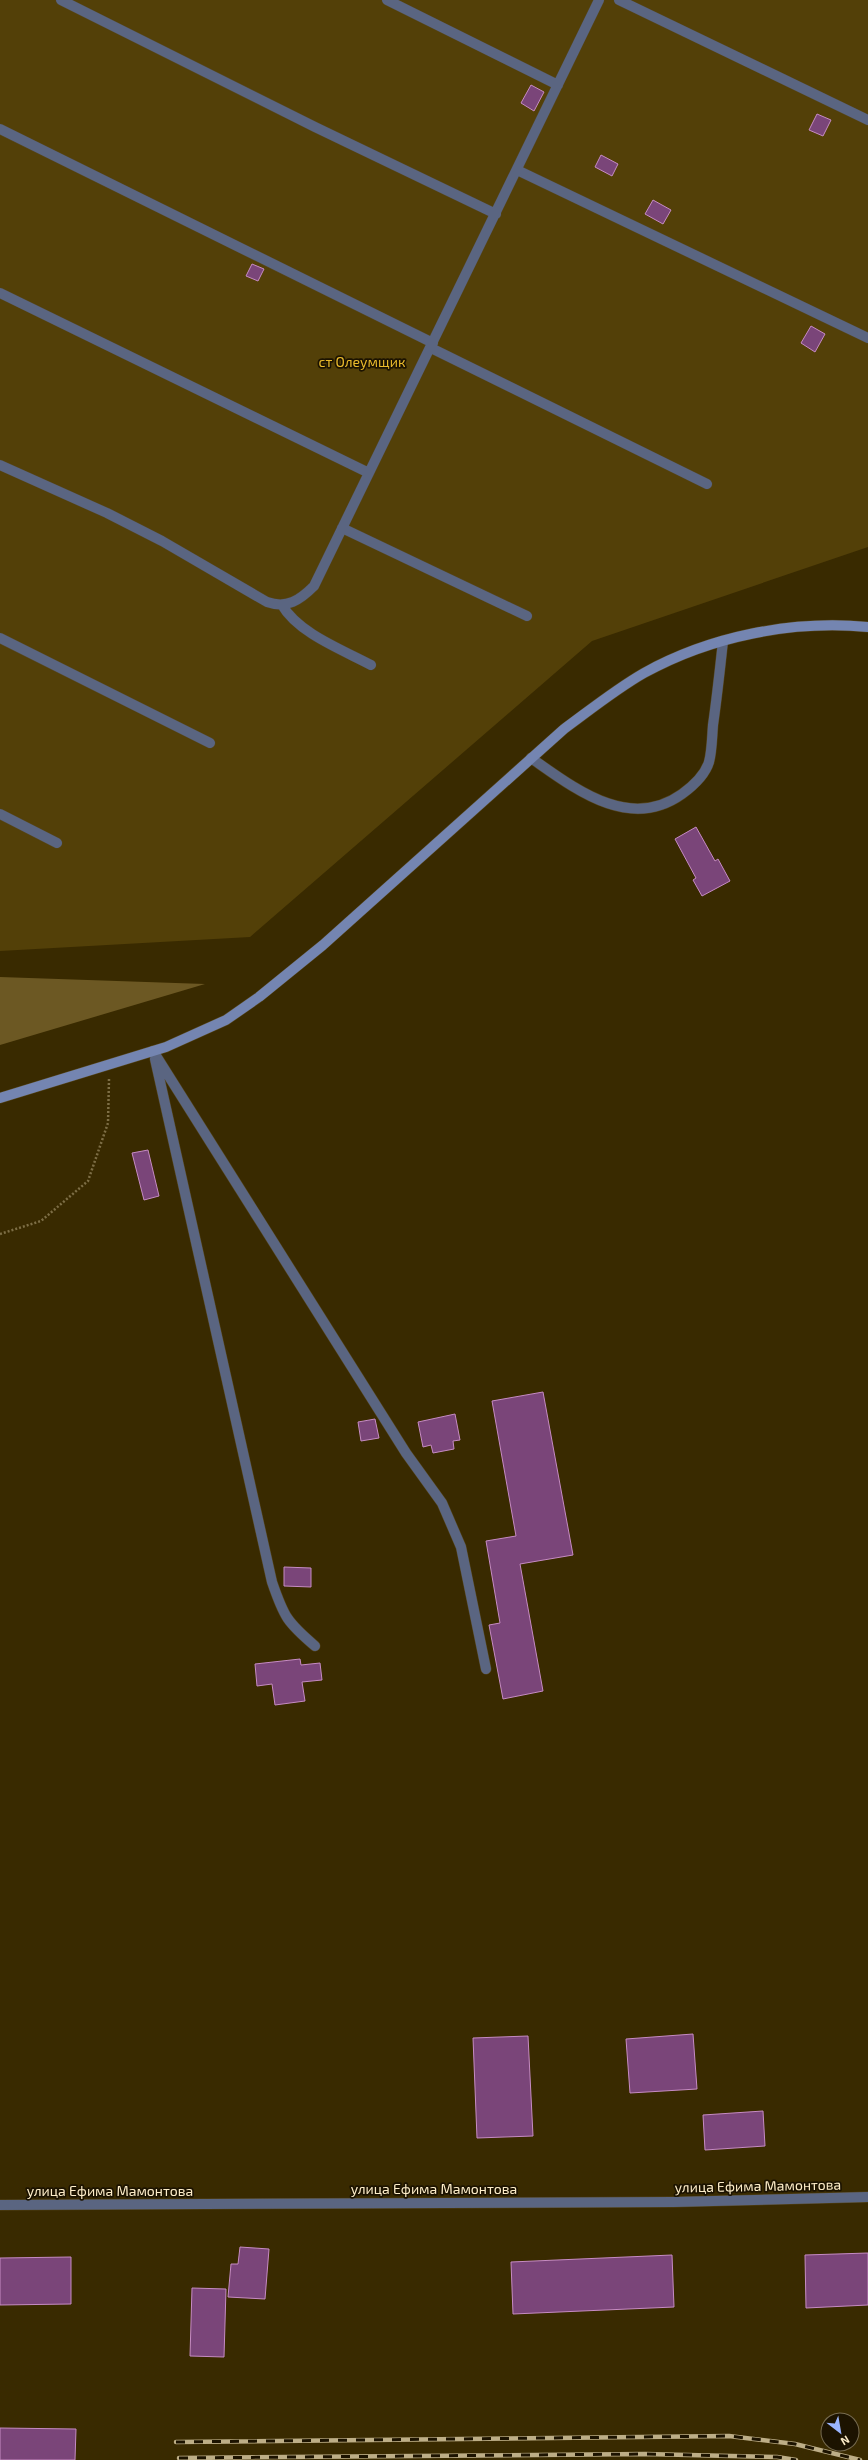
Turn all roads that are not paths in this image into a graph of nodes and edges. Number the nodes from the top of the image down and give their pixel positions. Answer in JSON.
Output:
{"nodes":[{"id":1,"x":61,"y":0,"type":"edge"},
{"id":2,"x":387,"y":0,"type":"edge"},
{"id":3,"x":599,"y":0,"type":"edge"},
{"id":4,"x":619,"y":0,"type":"edge"},
{"id":5,"x":558,"y":85,"type":"junction"},
{"id":6,"x":868,"y":120,"type":"edge"},
{"id":7,"x":0,"y":129,"type":"edge"},
{"id":8,"x":517,"y":170,"type":"junction"},
{"id":9,"x":496,"y":214,"type":"junction"},
{"id":10,"x":0,"y":293,"type":"edge"},
{"id":11,"x":868,"y":338,"type":"edge"},
{"id":12,"x":432,"y":345,"type":"junction"},
{"id":13,"x":0,"y":465,"type":"edge"},
{"id":14,"x":369,"y":473,"type":"junction"},
{"id":15,"x":707,"y":484,"type":"dead end"},
{"id":16,"x":342,"y":528,"type":"junction"},
{"id":17,"x":282,"y":605,"type":"junction"},
{"id":18,"x":527,"y":616,"type":"dead end"},
{"id":19,"x":868,"y":627,"type":"edge"},
{"id":20,"x":0,"y":638,"type":"edge"},
{"id":21,"x":723,"y":640,"type":"junction"},
{"id":22,"x":371,"y":665,"type":"dead end"},
{"id":23,"x":210,"y":743,"type":"dead end"},
{"id":24,"x":531,"y":758,"type":"junction"},
{"id":25,"x":0,"y":814,"type":"edge"},
{"id":26,"x":57,"y":843,"type":"dead end"},
{"id":27,"x":153,"y":1051,"type":"junction"},
{"id":28,"x":0,"y":1098,"type":"edge"},
{"id":29,"x":315,"y":1646,"type":"dead end"},
{"id":30,"x":486,"y":1669,"type":"dead end"},
{"id":31,"x":868,"y":2197,"type":"edge"},
{"id":32,"x":0,"y":2205,"type":"edge"}],
"edges":[{"from":1,"to":9,"type":"street"},
{"from":2,"to":5,"type":"street"},
{"from":3,"to":5,"type":"street"},
{"from":4,"to":6,"type":"street"},
{"from":5,"to":8,"type":"street"},
{"from":7,"to":12,"type":"street"},
{"from":8,"to":9,"type":"street"},
{"from":8,"to":11,"type":"street"},
{"from":9,"to":12,"type":"street"},
{"from":10,"to":14,"type":"street"},
{"from":12,"to":14,"type":"street"},
{"from":12,"to":15,"type":"street"},
{"from":13,"to":17,"type":"street"},
{"from":14,"to":16,"type":"street"},
{"from":16,"to":17,"type":"street"},
{"from":16,"to":18,"type":"street"},
{"from":17,"to":22,"type":"street"},
{"from":19,"to":21,"type":"street"},
{"from":20,"to":23,"type":"street"},
{"from":21,"to":24,"type":"street"},
{"from":21,"to":24,"type":"street"},
{"from":24,"to":27,"type":"street"},
{"from":25,"to":26,"type":"street"},
{"from":27,"to":28,"type":"street"},
{"from":27,"to":29,"type":"street"},
{"from":27,"to":30,"type":"street"},
{"from":31,"to":32,"type":"street","name":"улица Ефима Мамонтова"}]}
